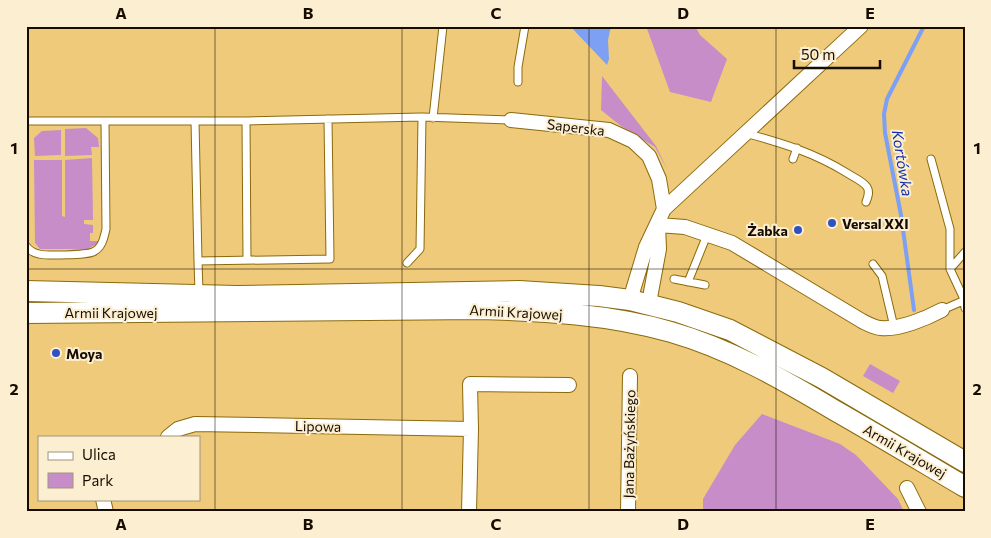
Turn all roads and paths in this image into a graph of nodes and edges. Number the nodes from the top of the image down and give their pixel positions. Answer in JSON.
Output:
{"nodes":[{"id":1,"x":443,"y":26,"type":"edge"},
{"id":2,"x":525,"y":26,"type":"edge"},
{"id":3,"x":861,"y":26,"type":"edge"},
{"id":4,"x":518,"y":82,"type":"dead end"},
{"id":5,"x":422,"y":117,"type":"junction"},
{"id":6,"x":433,"y":118,"type":"junction"},
{"id":7,"x":328,"y":120,"type":"junction"},
{"id":8,"x":512,"y":120,"type":"joint"},
{"id":9,"x":26,"y":121,"type":"edge"},
{"id":10,"x":195,"y":121,"type":"junction"},
{"id":11,"x":246,"y":121,"type":"junction"},
{"id":12,"x":105,"y":122,"type":"junction"},
{"id":13,"x":745,"y":133,"type":"junction"},
{"id":14,"x":797,"y":148,"type":"junction"},
{"id":15,"x":931,"y":158,"type":"dead end"},
{"id":16,"x":793,"y":159,"type":"dead end"},
{"id":17,"x":866,"y":202,"type":"dead end"},
{"id":18,"x":664,"y":209,"type":"junction"},
{"id":19,"x":658,"y":225,"type":"junction"},
{"id":20,"x":707,"y":235,"type":"junction"},
{"id":21,"x":26,"y":246,"type":"edge"},
{"id":22,"x":965,"y":252,"type":"edge"},
{"id":23,"x":247,"y":260,"type":"junction"},
{"id":24,"x":198,"y":261,"type":"junction"},
{"id":25,"x":407,"y":263,"type":"dead end"},
{"id":26,"x":873,"y":264,"type":"dead end"},
{"id":27,"x":950,"y":269,"type":"junction"},
{"id":28,"x":674,"y":279,"type":"dead end"},
{"id":29,"x":688,"y":282,"type":"junction"},
{"id":30,"x":705,"y":285,"type":"dead end"},
{"id":31,"x":26,"y":291,"type":"edge"},
{"id":32,"x":199,"y":294,"type":"junction"},
{"id":33,"x":965,"y":299,"type":"edge"},
{"id":34,"x":640,"y":302,"type":"junction"},
{"id":35,"x":965,"y":308,"type":"edge"},
{"id":36,"x":942,"y":310,"type":"joint"},
{"id":37,"x":26,"y":313,"type":"edge"},
{"id":38,"x":635,"y":323,"type":"junction"},
{"id":39,"x":894,"y":327,"type":"junction"},
{"id":40,"x":630,"y":376,"type":"dead end"},
{"id":41,"x":568,"y":385,"type":"dead end"},
{"id":42,"x":471,"y":430,"type":"junction"},
{"id":43,"x":169,"y":436,"type":"edge"},
{"id":44,"x":965,"y":462,"type":"edge"},
{"id":45,"x":965,"y":486,"type":"edge"},
{"id":46,"x":907,"y":488,"type":"dead end"},
{"id":47,"x":469,"y":512,"type":"edge"},
{"id":48,"x":628,"y":512,"type":"edge"},
{"id":49,"x":919,"y":512,"type":"edge"}],
"edges":[{"from":1,"to":6,"type":"lane"},
{"from":2,"to":4,"type":"lane"},
{"from":3,"to":13,"type":"street"},
{"from":5,"to":6,"type":"lane"},
{"from":5,"to":7,"type":"lane"},
{"from":5,"to":25,"type":"lane"},
{"from":6,"to":8,"type":"lane"},
{"from":7,"to":11,"type":"lane"},
{"from":7,"to":23,"type":"lane"},
{"from":8,"to":18,"type":"street","name":"Saperska"},
{"from":9,"to":12,"type":"lane"},
{"from":10,"to":11,"type":"lane"},
{"from":10,"to":12,"type":"lane"},
{"from":10,"to":24,"type":"lane"},
{"from":11,"to":23,"type":"lane"},
{"from":12,"to":21,"type":"lane"},
{"from":13,"to":14,"type":"lane"},
{"from":13,"to":18,"type":"street"},
{"from":14,"to":16,"type":"lane"},
{"from":14,"to":17,"type":"lane"},
{"from":15,"to":27,"type":"lane"},
{"from":18,"to":19,"type":"street"},
{"from":19,"to":20,"type":"street"},
{"from":19,"to":34,"type":"street"},
{"from":20,"to":29,"type":"lane"},
{"from":20,"to":39,"type":"street"},
{"from":22,"to":27,"type":"lane"},
{"from":23,"to":24,"type":"lane"},
{"from":24,"to":32,"type":"lane"},
{"from":26,"to":39,"type":"lane"},
{"from":27,"to":33,"type":"lane"},
{"from":28,"to":29,"type":"lane"},
{"from":29,"to":30,"type":"lane"},
{"from":31,"to":32,"type":"main road","name":"Armii Krajowej"},
{"from":32,"to":34,"type":"main road","name":"Armii Krajowej"},
{"from":33,"to":35,"type":"lane"},
{"from":33,"to":36,"type":"lane"},
{"from":34,"to":38,"type":"main road"},
{"from":34,"to":44,"type":"main road","name":"Armii Krajowej"},
{"from":36,"to":39,"type":"street"},
{"from":37,"to":38,"type":"main road","name":"Armii Krajowej"},
{"from":38,"to":45,"type":"main road","name":"Armii Krajowej"},
{"from":40,"to":48,"type":"street","name":"Jana Bażyńskiego"},
{"from":41,"to":42,"type":"street"},
{"from":42,"to":43,"type":"street","name":"Lipowa"},
{"from":42,"to":47,"type":"street"},
{"from":46,"to":49,"type":"street"}]}
